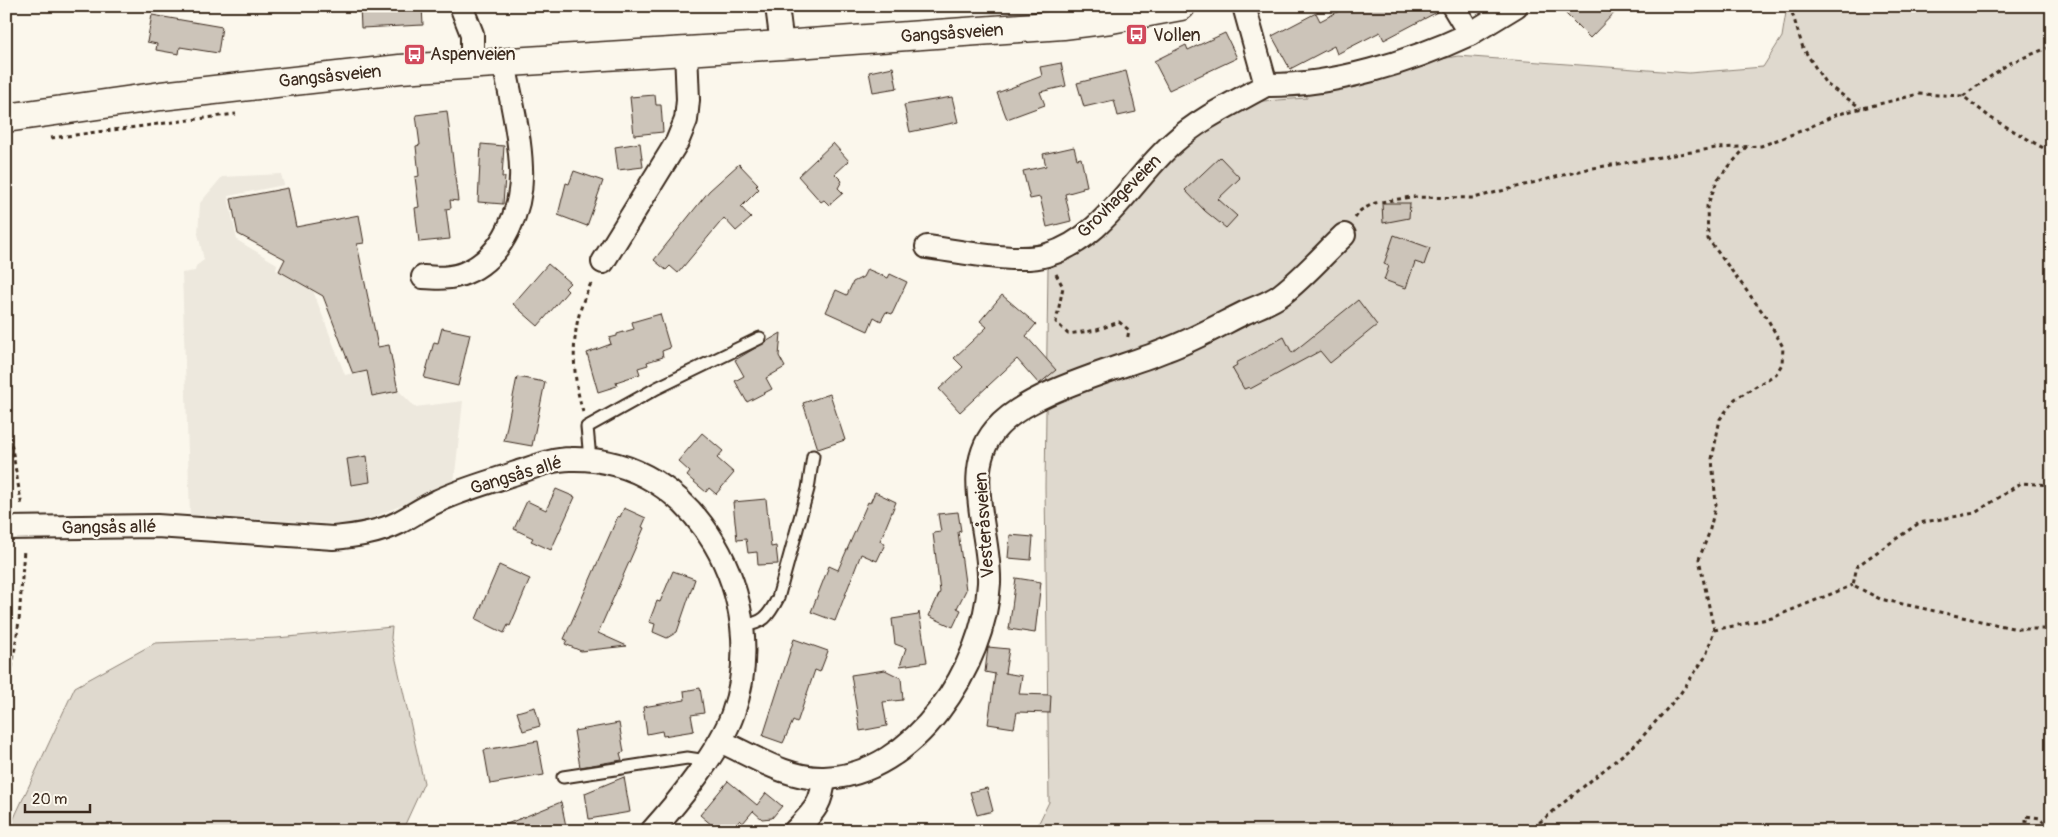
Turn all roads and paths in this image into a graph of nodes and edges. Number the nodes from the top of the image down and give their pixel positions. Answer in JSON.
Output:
{"nodes":[{"id":1,"x":461,"y":6,"type":"edge"},
{"id":2,"x":777,"y":6,"type":"edge"},
{"id":3,"x":1181,"y":6,"type":"edge"},
{"id":4,"x":1244,"y":6,"type":"edge"},
{"id":5,"x":1452,"y":6,"type":"edge"},
{"id":6,"x":1516,"y":6,"type":"edge"},
{"id":7,"x":1790,"y":6,"type":"edge"},
{"id":8,"x":1141,"y":10,"type":"edge"},
{"id":9,"x":1470,"y":34,"type":"junction"},
{"id":10,"x":782,"y":45,"type":"junction"},
{"id":11,"x":2052,"y":46,"type":"edge"},
{"id":12,"x":686,"y":51,"type":"junction"},
{"id":13,"x":504,"y":62,"type":"junction"},
{"id":14,"x":472,"y":63,"type":"junction"},
{"id":15,"x":1266,"y":85,"type":"junction"},
{"id":16,"x":1963,"y":96,"type":"junction"},
{"id":17,"x":1861,"y":108,"type":"junction"},
{"id":18,"x":243,"y":113,"type":"dead end"},
{"id":19,"x":6,"y":118,"type":"edge"},
{"id":20,"x":44,"y":140,"type":"dead end"},
{"id":21,"x":1746,"y":147,"type":"junction"},
{"id":22,"x":2052,"y":157,"type":"edge"},
{"id":23,"x":1344,"y":235,"type":"joint"},
{"id":24,"x":926,"y":247,"type":"dead end"},
{"id":25,"x":1047,"y":256,"type":"junction"},
{"id":26,"x":603,"y":262,"type":"joint"},
{"id":27,"x":423,"y":277,"type":"dead end"},
{"id":28,"x":760,"y":338,"type":"dead end"},
{"id":29,"x":1121,"y":365,"type":"junction"},
{"id":30,"x":6,"y":413,"type":"edge"},
{"id":31,"x":587,"y":427,"type":"junction"},
{"id":32,"x":813,"y":456,"type":"dead end"},
{"id":33,"x":590,"y":459,"type":"junction"},
{"id":34,"x":2052,"y":485,"type":"edge"},
{"id":35,"x":23,"y":514,"type":"dead end"},
{"id":36,"x":6,"y":528,"type":"edge"},
{"id":37,"x":24,"y":543,"type":"dead end"},
{"id":38,"x":1853,"y":585,"type":"junction"},
{"id":39,"x":742,"y":626,"type":"junction"},
{"id":40,"x":2052,"y":628,"type":"edge"},
{"id":41,"x":1714,"y":630,"type":"junction"},
{"id":42,"x":6,"y":707,"type":"edge"},
{"id":43,"x":722,"y":742,"type":"junction"},
{"id":44,"x":707,"y":761,"type":"junction"},
{"id":45,"x":563,"y":777,"type":"dead end"},
{"id":46,"x":824,"y":778,"type":"junction"},
{"id":47,"x":2026,"y":830,"type":"edge"},
{"id":48,"x":652,"y":831,"type":"edge"},
{"id":49,"x":795,"y":831,"type":"edge"},
{"id":50,"x":1539,"y":831,"type":"edge"},
{"id":51,"x":2000,"y":831,"type":"edge"},
{"id":52,"x":2051,"y":831,"type":"edge"}],
"edges":[{"from":1,"to":14,"type":"street"},
{"from":2,"to":10,"type":"street"},
{"from":3,"to":8,"type":"street","name":"Gangsåsveien"},
{"from":4,"to":15,"type":"street"},
{"from":5,"to":9,"type":"street"},
{"from":6,"to":9,"type":"street"},
{"from":7,"to":17,"type":"path"},
{"from":8,"to":10,"type":"street","name":"Gangsåsveien"},
{"from":9,"to":15,"type":"street"},
{"from":10,"to":12,"type":"street","name":"Gangsåsveien"},
{"from":11,"to":16,"type":"path"},
{"from":12,"to":13,"type":"street","name":"Gangsåsveien"},
{"from":12,"to":26,"type":"street"},
{"from":13,"to":14,"type":"street","name":"Gangsåsveien"},
{"from":13,"to":27,"type":"street"},
{"from":14,"to":19,"type":"street","name":"Gangsåsveien"},
{"from":15,"to":25,"type":"street","name":"Grovhageveien"},
{"from":16,"to":17,"type":"path"},
{"from":16,"to":22,"type":"path"},
{"from":17,"to":21,"type":"path"},
{"from":18,"to":20,"type":"path"},
{"from":21,"to":23,"type":"path"},
{"from":21,"to":41,"type":"path"},
{"from":23,"to":29,"type":"street","name":"Vesteråsveien"},
{"from":24,"to":25,"type":"street","name":"Grovhageveien"},
{"from":25,"to":29,"type":"path"},
{"from":26,"to":31,"type":"path"},
{"from":28,"to":31,"type":"lane"},
{"from":29,"to":46,"type":"street","name":"Vesteråsveien"},
{"from":30,"to":35,"type":"path"},
{"from":31,"to":33,"type":"lane"},
{"from":32,"to":39,"type":"lane"},
{"from":33,"to":36,"type":"street","name":"Gangsås allé"},
{"from":33,"to":39,"type":"street","name":"Gangsås allé"},
{"from":34,"to":38,"type":"path"},
{"from":37,"to":42,"type":"path"},
{"from":38,"to":40,"type":"path"},
{"from":38,"to":41,"type":"path"},
{"from":39,"to":43,"type":"street","name":"Gangsås allé"},
{"from":41,"to":50,"type":"path"},
{"from":43,"to":44,"type":"street","name":"Gangsås allé"},
{"from":43,"to":46,"type":"street","name":"Vesteråsveien"},
{"from":44,"to":45,"type":"lane"},
{"from":44,"to":48,"type":"street","name":"Gangsås allé"},
{"from":46,"to":49,"type":"street"},
{"from":47,"to":51,"type":"path"},
{"from":47,"to":52,"type":"path"}]}
